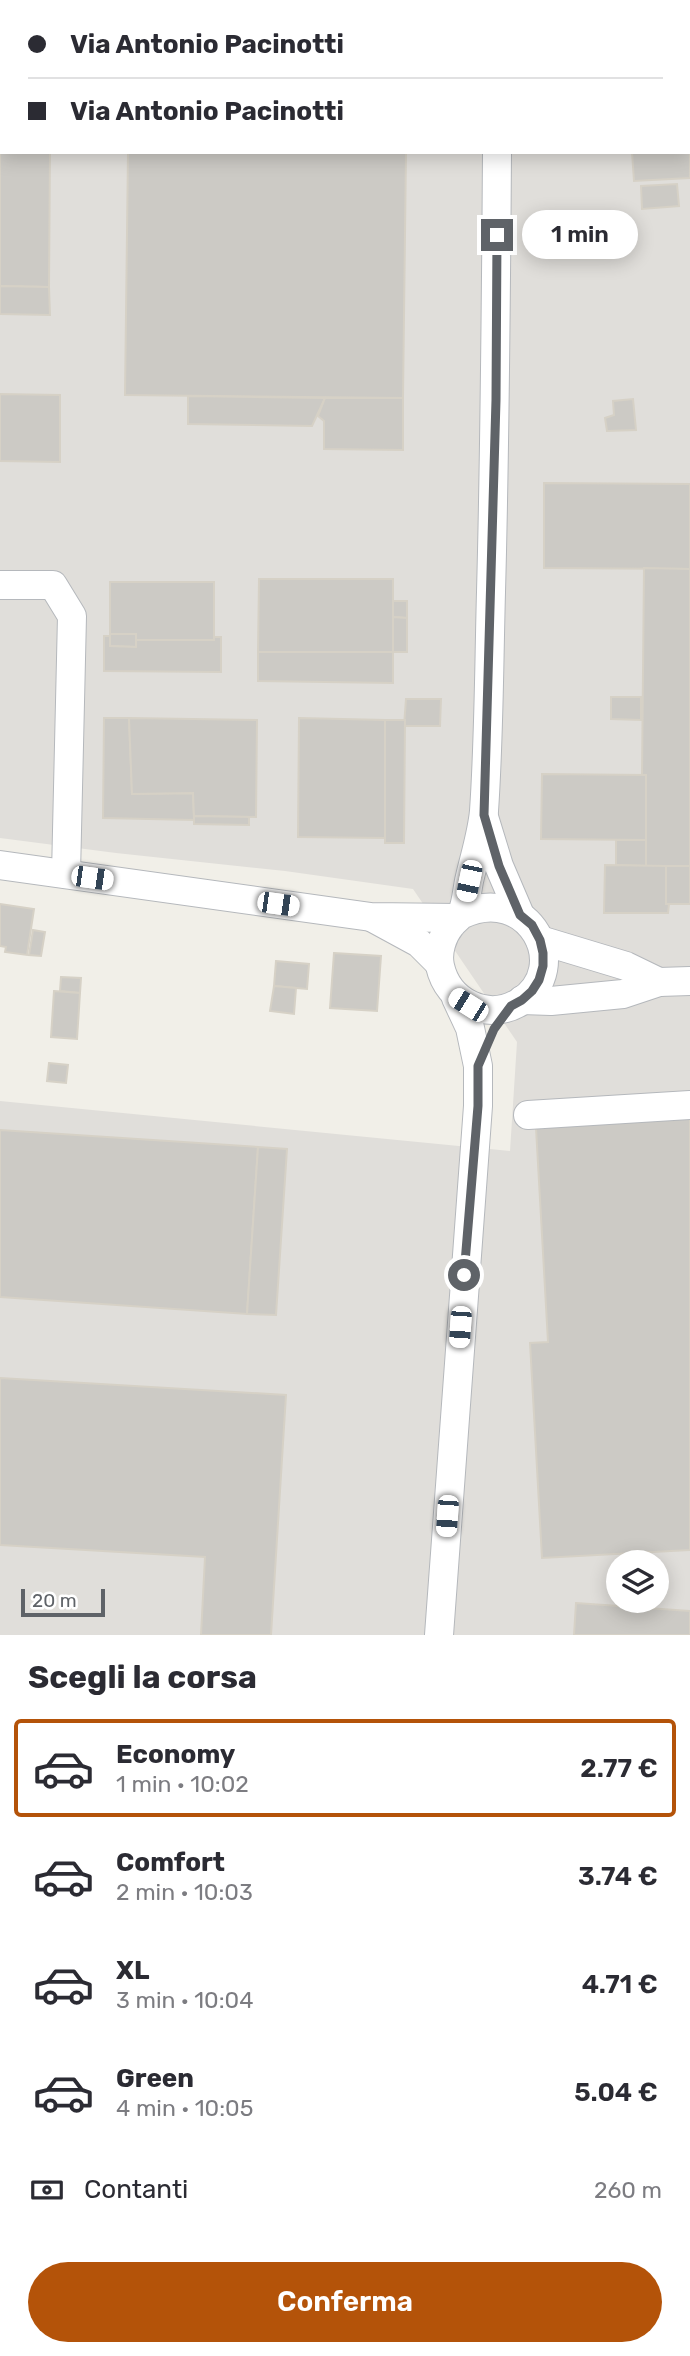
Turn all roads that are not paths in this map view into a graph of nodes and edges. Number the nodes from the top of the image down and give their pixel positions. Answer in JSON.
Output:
{"nodes":[{"id":1,"x":497,"y":154,"type":"edge"},
{"id":2,"x":0,"y":585,"type":"edge"},
{"id":3,"x":484,"y":815,"type":"junction"},
{"id":4,"x":0,"y":865,"type":"edge"},
{"id":5,"x":66,"y":874,"type":"junction"},
{"id":6,"x":520,"y":915,"type":"junction"},
{"id":7,"x":371,"y":917,"type":"junction"},
{"id":8,"x":459,"y":917,"type":"junction"},
{"id":9,"x":540,"y":940,"type":"junction"},
{"id":10,"x":439,"y":963,"type":"junction"},
{"id":11,"x":690,"y":981,"type":"edge"},
{"id":12,"x":659,"y":982,"type":"junction"},
{"id":13,"x":456,"y":998,"type":"junction"},
{"id":14,"x":516,"y":1003,"type":"junction"},
{"id":15,"x":478,"y":1066,"type":"junction"},
{"id":16,"x":690,"y":1105,"type":"edge"},
{"id":17,"x":528,"y":1115,"type":"dead end"},
{"id":18,"x":439,"y":1635,"type":"edge"}],
"edges":[{"from":1,"to":3,"type":"street"},
{"from":2,"to":5,"type":"street"},
{"from":3,"to":6,"type":"street"},
{"from":3,"to":8,"type":"street"},
{"from":4,"to":5,"type":"street"},
{"from":5,"to":7,"type":"street"},
{"from":6,"to":8,"type":"street"},
{"from":6,"to":9,"type":"street"},
{"from":7,"to":8,"type":"street"},
{"from":7,"to":10,"type":"street"},
{"from":8,"to":10,"type":"street"},
{"from":9,"to":12,"type":"street"},
{"from":9,"to":14,"type":"street"},
{"from":10,"to":13,"type":"street"},
{"from":11,"to":12,"type":"street"},
{"from":12,"to":14,"type":"street"},
{"from":13,"to":14,"type":"street"},
{"from":13,"to":15,"type":"street"},
{"from":14,"to":15,"type":"street"},
{"from":15,"to":18,"type":"street"},
{"from":16,"to":17,"type":"street"}]}
